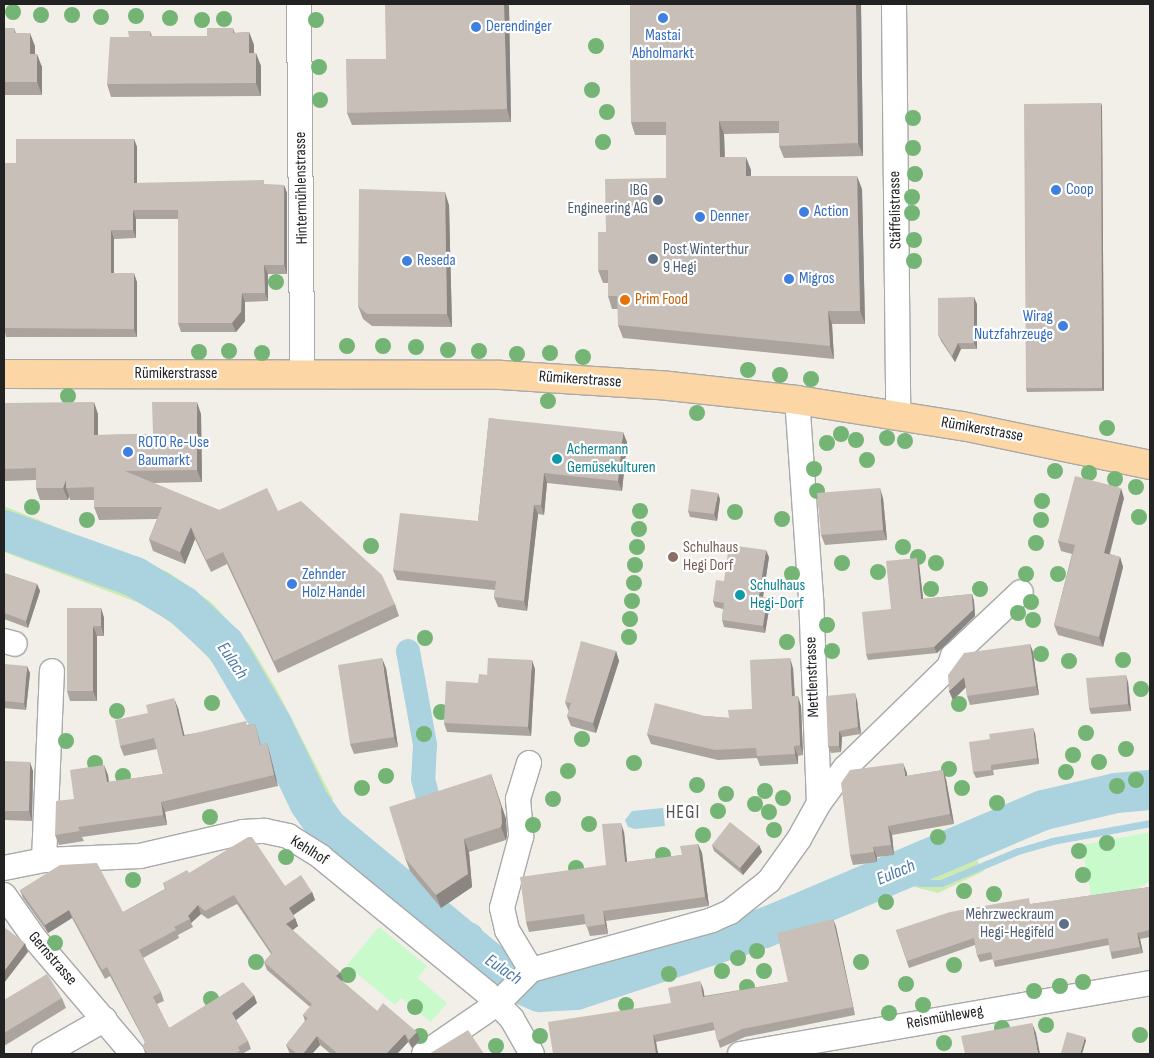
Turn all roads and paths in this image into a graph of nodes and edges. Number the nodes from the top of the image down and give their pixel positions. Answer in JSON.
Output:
{"nodes":[{"id":1,"x":299,"y":4,"type":"edge"},
{"id":2,"x":894,"y":4,"type":"edge"},
{"id":3,"x":302,"y":373,"type":"junction"},
{"id":4,"x":4,"y":374,"type":"edge"},
{"id":5,"x":797,"y":400,"type":"junction"},
{"id":6,"x":898,"y":416,"type":"junction"},
{"id":7,"x":1150,"y":465,"type":"edge"},
{"id":8,"x":1021,"y":592,"type":"dead end"},
{"id":9,"x":52,"y":671,"type":"dead end"},
{"id":10,"x":529,"y":763,"type":"dead end"},
{"id":11,"x":818,"y":803,"type":"junction"},
{"id":12,"x":44,"y":860,"type":"junction"},
{"id":13,"x":4,"y":868,"type":"edge"},
{"id":14,"x":4,"y":895,"type":"edge"},
{"id":15,"x":527,"y":973,"type":"junction"},
{"id":16,"x":1150,"y":983,"type":"edge"},
{"id":17,"x":502,"y":998,"type":"junction"},
{"id":18,"x":105,"y":1019,"type":"junction"},
{"id":19,"x":44,"y":1054,"type":"edge"},
{"id":20,"x":133,"y":1054,"type":"edge"},
{"id":21,"x":424,"y":1054,"type":"edge"},
{"id":22,"x":532,"y":1054,"type":"edge"},
{"id":23,"x":740,"y":1054,"type":"edge"}],
"edges":[{"from":1,"to":3,"type":"street","name":"Hintermühlenstrasse"},
{"from":2,"to":6,"type":"street","name":"Stäffelistrasse"},
{"from":3,"to":4,"type":"main road","name":"Rümikerstrasse"},
{"from":3,"to":5,"type":"main road","name":"Rümikerstrasse"},
{"from":5,"to":6,"type":"main road","name":"Rümikerstrasse"},
{"from":5,"to":11,"type":"street","name":"Mettlenstrasse"},
{"from":6,"to":7,"type":"main road","name":"Rümikerstrasse"},
{"from":8,"to":11,"type":"street","name":"Mettlenstrasse"},
{"from":9,"to":12,"type":"street"},
{"from":10,"to":15,"type":"street"},
{"from":11,"to":15,"type":"street","name":"Mettlenstrasse"},
{"from":12,"to":13,"type":"street","name":"Kehlhof"},
{"from":12,"to":17,"type":"street","name":"Kehlhof"},
{"from":14,"to":18,"type":"street","name":"Gernstrasse"},
{"from":15,"to":17,"type":"street","name":"Mettlenstrasse"},
{"from":16,"to":23,"type":"street","name":"Reismühleweg"},
{"from":17,"to":21,"type":"street","name":"Mettlenstrasse"},
{"from":17,"to":22,"type":"street","name":"Kehlhof"},
{"from":18,"to":19,"type":"street"},
{"from":18,"to":20,"type":"street","name":"Gernstrasse"}]}
